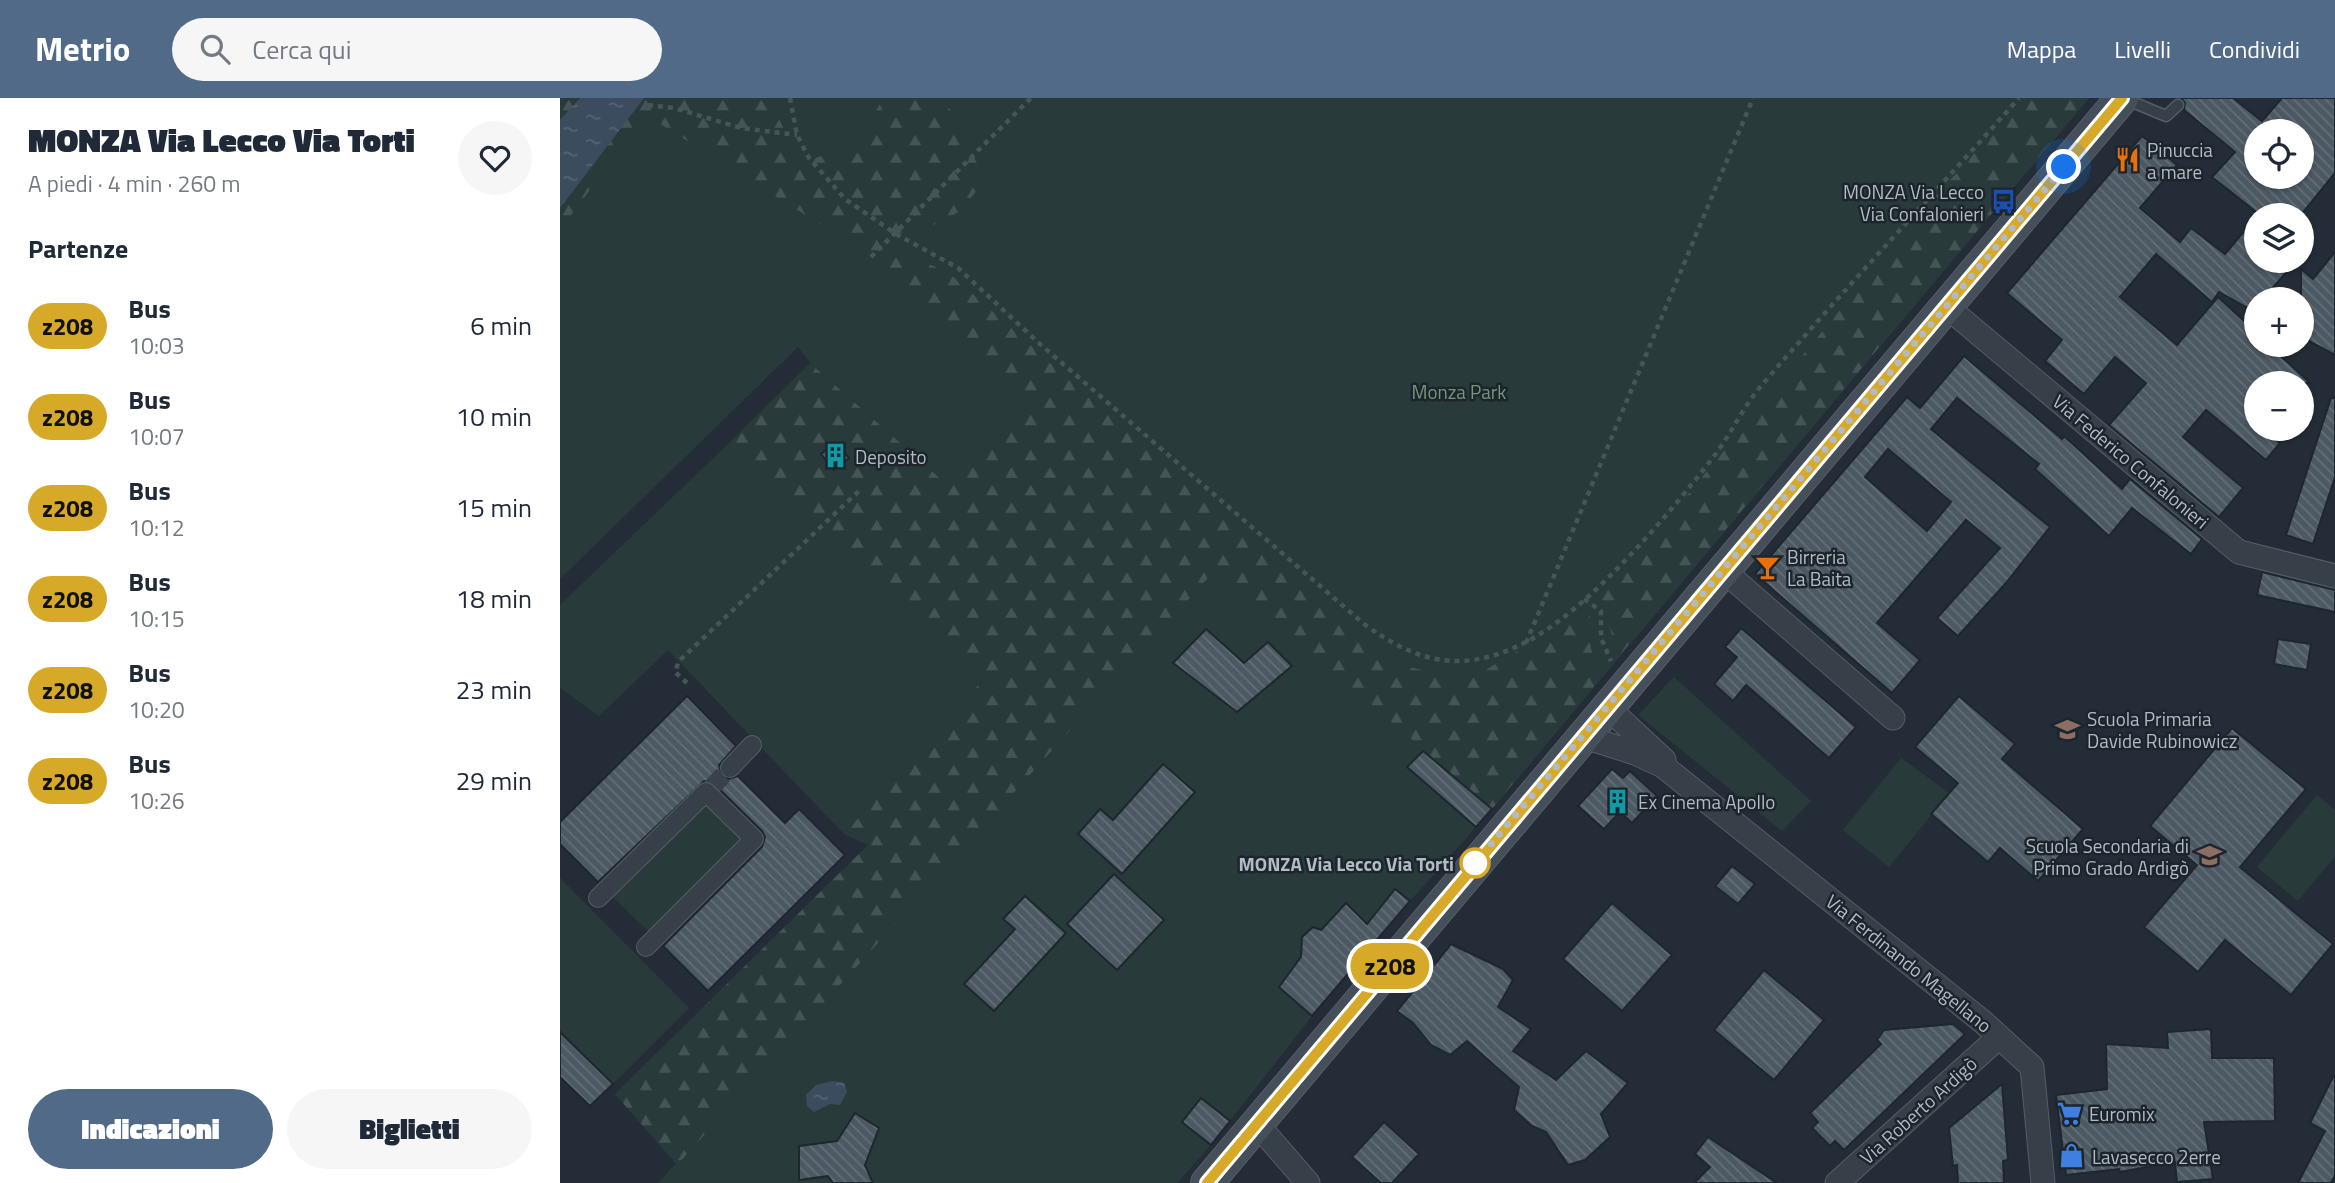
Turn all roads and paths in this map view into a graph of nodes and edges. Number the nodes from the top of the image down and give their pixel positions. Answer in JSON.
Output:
{"nodes":[{"id":1,"x":790,"y":98,"type":"edge"},
{"id":2,"x":1031,"y":98,"type":"edge"},
{"id":3,"x":1753,"y":98,"type":"edge"},
{"id":4,"x":2019,"y":98,"type":"edge"},
{"id":5,"x":2122,"y":98,"type":"edge"},
{"id":6,"x":648,"y":105,"type":"dead end"},
{"id":7,"x":2178,"y":105,"type":"dead end"},
{"id":8,"x":797,"y":135,"type":"junction"},
{"id":9,"x":895,"y":233,"type":"junction"},
{"id":10,"x":871,"y":257,"type":"dead end"},
{"id":11,"x":1947,"y":307,"type":"junction"},
{"id":12,"x":862,"y":488,"type":"dead end"},
{"id":13,"x":1724,"y":570,"type":"junction"},
{"id":14,"x":2335,"y":576,"type":"edge"},
{"id":15,"x":1584,"y":599,"type":"junction"},
{"id":16,"x":1526,"y":643,"type":"junction"},
{"id":17,"x":1631,"y":679,"type":"junction"},
{"id":18,"x":687,"y":683,"type":"dead end"},
{"id":19,"x":1607,"y":707,"type":"junction"},
{"id":20,"x":1893,"y":718,"type":"dead end"},
{"id":21,"x":1582,"y":736,"type":"junction"},
{"id":22,"x":752,"y":745,"type":"dead end"},
{"id":23,"x":730,"y":768,"type":"tunnel mouth"},
{"id":24,"x":1693,"y":789,"type":"junction"},
{"id":25,"x":598,"y":898,"type":"dead end"},
{"id":26,"x":646,"y":947,"type":"dead end"},
{"id":27,"x":1999,"y":1037,"type":"junction"},
{"id":28,"x":1255,"y":1123,"type":"junction"},
{"id":29,"x":1206,"y":1183,"type":"edge"},
{"id":30,"x":1308,"y":1183,"type":"edge"},
{"id":31,"x":1837,"y":1183,"type":"edge"},
{"id":32,"x":2043,"y":1183,"type":"edge"}],
"edges":[{"from":1,"to":8,"type":"path"},
{"from":2,"to":9,"type":"path"},
{"from":3,"to":16,"type":"path"},
{"from":4,"to":15,"type":"path"},
{"from":5,"to":7,"type":"lane"},
{"from":5,"to":11,"type":"main road"},
{"from":6,"to":8,"type":"path"},
{"from":8,"to":9,"type":"path"},
{"from":9,"to":10,"type":"path"},
{"from":9,"to":16,"type":"path"},
{"from":11,"to":13,"type":"main road"},
{"from":11,"to":14,"type":"street","name":"Via Federico Confalonieri"},
{"from":12,"to":18,"type":"path"},
{"from":13,"to":17,"type":"main road"},
{"from":13,"to":20,"type":"street"},
{"from":15,"to":16,"type":"path"},
{"from":15,"to":17,"type":"path"},
{"from":17,"to":19,"type":"main road"},
{"from":19,"to":21,"type":"main road"},
{"from":19,"to":24,"type":"street","name":"Via Ferdinando Magellano"},
{"from":21,"to":24,"type":"street","name":"Via Ferdinando Magellano"},
{"from":21,"to":28,"type":"main road"},
{"from":22,"to":23,"type":"street"},
{"from":24,"to":27,"type":"street","name":"Via Ferdinando Magellano"},
{"from":25,"to":26,"type":"street"},
{"from":27,"to":31,"type":"street","name":"Via Roberto Ardigò"},
{"from":27,"to":32,"type":"street","name":"Via Ferdinando Magellano"},
{"from":28,"to":29,"type":"main road"},
{"from":28,"to":30,"type":"street"}]}
